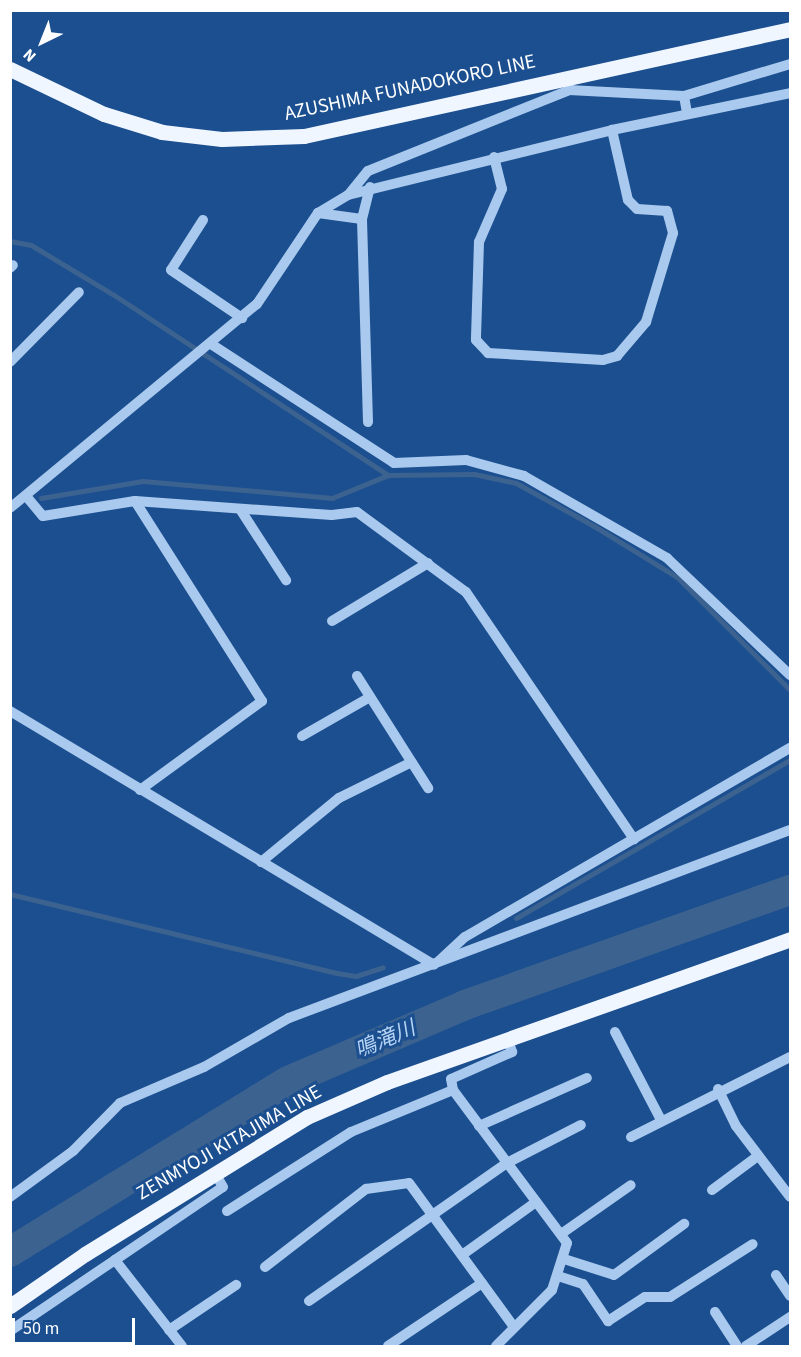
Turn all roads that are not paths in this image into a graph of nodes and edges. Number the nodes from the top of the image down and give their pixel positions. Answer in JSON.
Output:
{"nodes":[{"id":1,"x":790,"y":29,"type":"edge"},
{"id":2,"x":790,"y":64,"type":"edge"},
{"id":3,"x":10,"y":69,"type":"edge"},
{"id":4,"x":568,"y":83,"type":"junction"},
{"id":5,"x":790,"y":93,"type":"edge"},
{"id":6,"x":684,"y":96,"type":"junction"},
{"id":7,"x":687,"y":113,"type":"junction"},
{"id":8,"x":612,"y":130,"type":"junction"},
{"id":9,"x":494,"y":157,"type":"junction"},
{"id":10,"x":370,"y":187,"type":"junction"},
{"id":11,"x":348,"y":195,"type":"junction"},
{"id":12,"x":318,"y":213,"type":"junction"},
{"id":13,"x":362,"y":219,"type":"junction"},
{"id":14,"x":203,"y":220,"type":"dead end"},
{"id":15,"x":79,"y":292,"type":"dead end"},
{"id":16,"x":242,"y":318,"type":"junction"},
{"id":17,"x":208,"y":346,"type":"junction"},
{"id":18,"x":10,"y":362,"type":"edge"},
{"id":19,"x":368,"y":422,"type":"dead end"},
{"id":20,"x":26,"y":496,"type":"junction"},
{"id":21,"x":135,"y":501,"type":"junction"},
{"id":22,"x":10,"y":508,"type":"edge"},
{"id":23,"x":240,"y":509,"type":"junction"},
{"id":24,"x":428,"y":563,"type":"junction"},
{"id":25,"x":286,"y":580,"type":"dead end"},
{"id":26,"x":332,"y":621,"type":"dead end"},
{"id":27,"x":790,"y":675,"type":"edge"},
{"id":28,"x":357,"y":676,"type":"dead end"},
{"id":29,"x":370,"y":697,"type":"junction"},
{"id":30,"x":10,"y":711,"type":"edge"},
{"id":31,"x":302,"y":736,"type":"dead end"},
{"id":32,"x":790,"y":748,"type":"edge"},
{"id":33,"x":412,"y":762,"type":"junction"},
{"id":34,"x":428,"y":788,"type":"dead end"},
{"id":35,"x":140,"y":790,"type":"junction"},
{"id":36,"x":790,"y":830,"type":"edge"},
{"id":37,"x":634,"y":838,"type":"junction"},
{"id":38,"x":261,"y":862,"type":"junction"},
{"id":39,"x":790,"y":939,"type":"edge"},
{"id":40,"x":434,"y":965,"type":"junction"},
{"id":41,"x":615,"y":1032,"type":"dead end"},
{"id":42,"x":508,"y":1039,"type":"junction"},
{"id":43,"x":790,"y":1057,"type":"edge"},
{"id":44,"x":587,"y":1078,"type":"dead end"},
{"id":45,"x":718,"y":1089,"type":"junction"},
{"id":46,"x":453,"y":1090,"type":"junction"},
{"id":47,"x":662,"y":1120,"type":"junction"},
{"id":48,"x":581,"y":1125,"type":"dead end"},
{"id":49,"x":479,"y":1126,"type":"junction"},
{"id":50,"x":631,"y":1137,"type":"dead end"},
{"id":51,"x":758,"y":1156,"type":"junction"},
{"id":52,"x":507,"y":1163,"type":"junction"},
{"id":53,"x":215,"y":1173,"type":"junction"},
{"id":54,"x":631,"y":1185,"type":"dead end"},
{"id":55,"x":712,"y":1190,"type":"dead end"},
{"id":56,"x":10,"y":1197,"type":"edge"},
{"id":57,"x":790,"y":1197,"type":"edge"},
{"id":58,"x":536,"y":1202,"type":"junction"},
{"id":59,"x":226,"y":1211,"type":"dead end"},
{"id":60,"x":433,"y":1216,"type":"junction"},
{"id":61,"x":684,"y":1224,"type":"dead end"},
{"id":62,"x":561,"y":1234,"type":"junction"},
{"id":63,"x":753,"y":1244,"type":"dead end"},
{"id":64,"x":462,"y":1255,"type":"junction"},
{"id":65,"x":564,"y":1259,"type":"junction"},
{"id":66,"x":115,"y":1260,"type":"junction"},
{"id":67,"x":265,"y":1267,"type":"dead end"},
{"id":68,"x":776,"y":1275,"type":"dead end"},
{"id":69,"x":558,"y":1276,"type":"junction"},
{"id":70,"x":482,"y":1283,"type":"junction"},
{"id":71,"x":236,"y":1285,"type":"dead end"},
{"id":72,"x":790,"y":1296,"type":"edge"},
{"id":73,"x":309,"y":1301,"type":"dead end"},
{"id":74,"x":10,"y":1306,"type":"edge"},
{"id":75,"x":715,"y":1311,"type":"dead end"},
{"id":76,"x":790,"y":1317,"type":"edge"},
{"id":77,"x":514,"y":1327,"type":"junction"},
{"id":78,"x":169,"y":1330,"type":"junction"},
{"id":79,"x":10,"y":1332,"type":"edge"},
{"id":80,"x":182,"y":1347,"type":"edge"},
{"id":81,"x":388,"y":1347,"type":"edge"},
{"id":82,"x":496,"y":1347,"type":"edge"},
{"id":83,"x":737,"y":1347,"type":"edge"},
{"id":84,"x":746,"y":1347,"type":"edge"}],
"edges":[{"from":1,"to":4,"type":"main road","name":"AZUSHIMA FUNADOKORO LINE"},
{"from":2,"to":6,"type":"street"},
{"from":3,"to":4,"type":"main road","name":"AZUSHIMA FUNADOKORO LINE"},
{"from":4,"to":6,"type":"street"},
{"from":4,"to":11,"type":"street"},
{"from":5,"to":7,"type":"street"},
{"from":6,"to":7,"type":"street"},
{"from":7,"to":8,"type":"street"},
{"from":8,"to":9,"type":"street"},
{"from":8,"to":9,"type":"street"},
{"from":9,"to":10,"type":"street"},
{"from":10,"to":11,"type":"street"},
{"from":10,"to":13,"type":"street"},
{"from":11,"to":12,"type":"street"},
{"from":12,"to":13,"type":"street"},
{"from":12,"to":16,"type":"street"},
{"from":13,"to":19,"type":"street"},
{"from":14,"to":16,"type":"street"},
{"from":15,"to":18,"type":"street"},
{"from":16,"to":17,"type":"street"},
{"from":17,"to":20,"type":"street"},
{"from":17,"to":27,"type":"street"},
{"from":20,"to":21,"type":"street"},
{"from":20,"to":22,"type":"street"},
{"from":21,"to":23,"type":"street"},
{"from":21,"to":35,"type":"street"},
{"from":23,"to":24,"type":"street"},
{"from":23,"to":25,"type":"street"},
{"from":24,"to":26,"type":"street"},
{"from":24,"to":37,"type":"street"},
{"from":28,"to":29,"type":"street"},
{"from":29,"to":31,"type":"street"},
{"from":29,"to":33,"type":"street"},
{"from":30,"to":35,"type":"street"},
{"from":32,"to":37,"type":"street"},
{"from":33,"to":34,"type":"street"},
{"from":33,"to":38,"type":"street"},
{"from":35,"to":38,"type":"street"},
{"from":36,"to":40,"type":"street"},
{"from":37,"to":40,"type":"street"},
{"from":38,"to":40,"type":"street"},
{"from":39,"to":42,"type":"main road","name":"ZENMYOJI KITAJIMA LINE"},
{"from":40,"to":56,"type":"street"},
{"from":41,"to":47,"type":"street"},
{"from":42,"to":46,"type":"street"},
{"from":42,"to":53,"type":"main road","name":"ZENMYOJI KITAJIMA LINE"},
{"from":43,"to":45,"type":"street"},
{"from":44,"to":49,"type":"street"},
{"from":45,"to":47,"type":"street"},
{"from":45,"to":51,"type":"street"},
{"from":46,"to":49,"type":"street"},
{"from":46,"to":59,"type":"street"},
{"from":47,"to":50,"type":"street"},
{"from":48,"to":52,"type":"street"},
{"from":49,"to":52,"type":"street"},
{"from":51,"to":55,"type":"street"},
{"from":51,"to":57,"type":"street"},
{"from":52,"to":58,"type":"street"},
{"from":52,"to":60,"type":"street"},
{"from":53,"to":66,"type":"street"},
{"from":53,"to":74,"type":"main road","name":"ZENMYOJI KITAJIMA LINE"},
{"from":54,"to":62,"type":"street"},
{"from":58,"to":62,"type":"street"},
{"from":58,"to":64,"type":"street"},
{"from":60,"to":64,"type":"street"},
{"from":60,"to":67,"type":"street"},
{"from":60,"to":73,"type":"street"},
{"from":61,"to":65,"type":"street"},
{"from":62,"to":65,"type":"street"},
{"from":63,"to":69,"type":"street"},
{"from":64,"to":70,"type":"street"},
{"from":65,"to":69,"type":"street"},
{"from":66,"to":78,"type":"street"},
{"from":66,"to":79,"type":"street"},
{"from":68,"to":72,"type":"street"},
{"from":69,"to":77,"type":"street"},
{"from":70,"to":77,"type":"street"},
{"from":70,"to":81,"type":"street"},
{"from":71,"to":78,"type":"street"},
{"from":75,"to":83,"type":"street"},
{"from":76,"to":84,"type":"street"},
{"from":77,"to":82,"type":"street"},
{"from":78,"to":80,"type":"street"}]}
